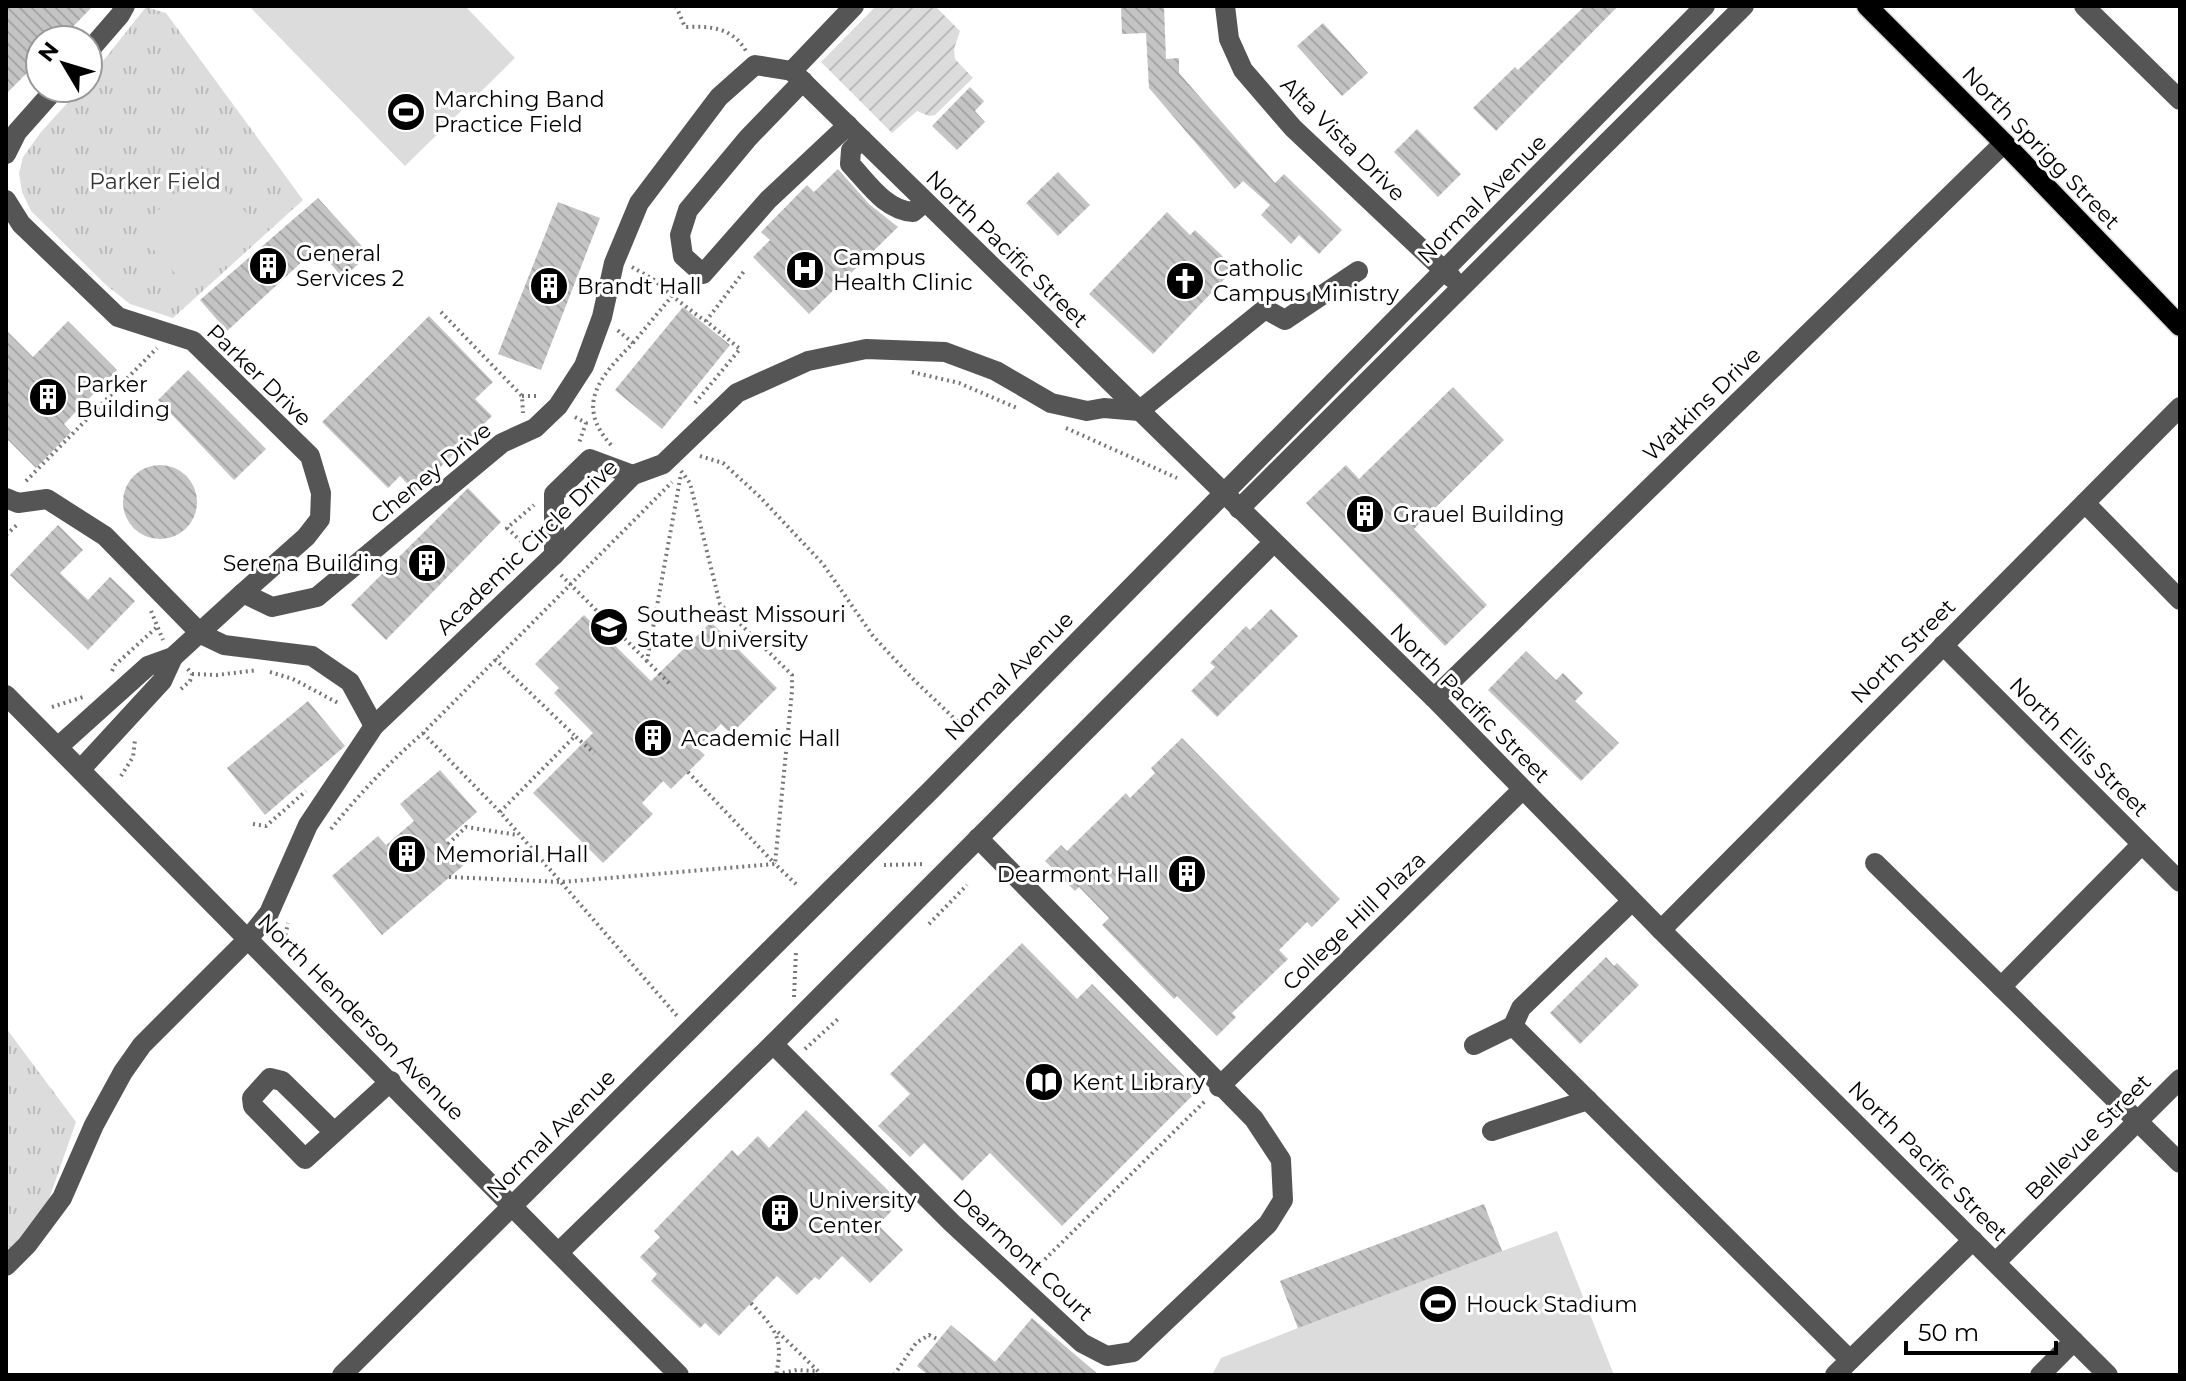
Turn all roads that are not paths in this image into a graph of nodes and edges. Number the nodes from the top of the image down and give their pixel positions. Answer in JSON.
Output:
{"nodes":[{"id":1,"x":125,"y":6,"type":"edge"},
{"id":2,"x":854,"y":6,"type":"edge"},
{"id":3,"x":1225,"y":6,"type":"edge"},
{"id":4,"x":1705,"y":6,"type":"edge"},
{"id":5,"x":1744,"y":6,"type":"edge"},
{"id":6,"x":1867,"y":6,"type":"edge"},
{"id":7,"x":2084,"y":6,"type":"edge"},
{"id":8,"x":104,"y":34,"type":"edge"},
{"id":9,"x":798,"y":76,"type":"junction"},
{"id":10,"x":2180,"y":100,"type":"edge"},
{"id":11,"x":42,"y":104,"type":"edge"},
{"id":12,"x":855,"y":132,"type":"junction"},
{"id":13,"x":2004,"y":143,"type":"junction"},
{"id":14,"x":6,"y":154,"type":"edge"},
{"id":15,"x":7,"y":204,"type":"edge"},
{"id":16,"x":1358,"y":271,"type":"dead end"},
{"id":17,"x":1444,"y":271,"type":"junction"},
{"id":18,"x":1461,"y":287,"type":"junction"},
{"id":19,"x":2180,"y":326,"type":"edge"},
{"id":20,"x":2180,"y":407,"type":"edge"},
{"id":21,"x":1139,"y":411,"type":"junction"},
{"id":22,"x":633,"y":475,"type":"junction"},
{"id":23,"x":1223,"y":494,"type":"junction"},
{"id":24,"x":6,"y":498,"type":"edge"},
{"id":25,"x":2085,"y":503,"type":"junction"},
{"id":26,"x":1239,"y":509,"type":"junction"},
{"id":27,"x":1273,"y":543,"type":"junction"},
{"id":28,"x":551,"y":561,"type":"junction"},
{"id":29,"x":243,"y":593,"type":"junction"},
{"id":30,"x":2180,"y":600,"type":"edge"},
{"id":31,"x":201,"y":634,"type":"junction"},
{"id":32,"x":1943,"y":645,"type":"junction"},
{"id":33,"x":174,"y":656,"type":"junction"},
{"id":34,"x":6,"y":695,"type":"edge"},
{"id":35,"x":1434,"y":698,"type":"junction"},
{"id":36,"x":374,"y":726,"type":"junction"},
{"id":37,"x":59,"y":746,"type":"junction"},
{"id":38,"x":81,"y":769,"type":"junction"},
{"id":39,"x":1522,"y":790,"type":"junction"},
{"id":40,"x":978,"y":838,"type":"junction"},
{"id":41,"x":2142,"y":844,"type":"junction"},
{"id":42,"x":1875,"y":863,"type":"dead end"},
{"id":43,"x":2180,"y":882,"type":"edge"},
{"id":44,"x":1632,"y":901,"type":"junction"},
{"id":45,"x":1661,"y":930,"type":"junction"},
{"id":46,"x":249,"y":938,"type":"junction"},
{"id":47,"x":2001,"y":987,"type":"junction"},
{"id":48,"x":1513,"y":1026,"type":"junction"},
{"id":49,"x":773,"y":1044,"type":"junction"},
{"id":50,"x":1474,"y":1045,"type":"dead end"},
{"id":51,"x":2180,"y":1079,"type":"edge"},
{"id":52,"x":391,"y":1081,"type":"junction"},
{"id":53,"x":1219,"y":1087,"type":"junction"},
{"id":54,"x":1588,"y":1100,"type":"junction"},
{"id":55,"x":2138,"y":1121,"type":"junction"},
{"id":56,"x":1492,"y":1131,"type":"dead end"},
{"id":57,"x":334,"y":1132,"type":"dead end"},
{"id":58,"x":2180,"y":1163,"type":"edge"},
{"id":59,"x":513,"y":1205,"type":"junction"},
{"id":60,"x":1973,"y":1240,"type":"junction"},
{"id":61,"x":559,"y":1252,"type":"junction"},
{"id":62,"x":1996,"y":1262,"type":"junction"},
{"id":63,"x":6,"y":1266,"type":"edge"},
{"id":64,"x":2074,"y":1341,"type":"junction"},
{"id":65,"x":1850,"y":1360,"type":"junction"},
{"id":66,"x":2104,"y":1374,"type":"edge"},
{"id":67,"x":342,"y":1375,"type":"edge"},
{"id":68,"x":679,"y":1375,"type":"edge"},
{"id":69,"x":1835,"y":1375,"type":"edge"},
{"id":70,"x":2040,"y":1375,"type":"edge"}],
"edges":[{"from":1,"to":8,"type":"street"},
{"from":2,"to":9,"type":"street"},
{"from":3,"to":17,"type":"street","name":"Alta Vista Drive"},
{"from":4,"to":17,"type":"street","name":"Normal Avenue"},
{"from":5,"to":18,"type":"street"},
{"from":6,"to":13,"type":"main road","name":"North Sprigg Street"},
{"from":7,"to":10,"type":"street"},
{"from":9,"to":12,"type":"street","name":"North Pacific Street"},
{"from":9,"to":12,"type":"street"},
{"from":9,"to":29,"type":"street","name":"Cheney Drive"},
{"from":11,"to":14,"type":"street"},
{"from":12,"to":21,"type":"street","name":"North Pacific Street"},
{"from":13,"to":19,"type":"main road","name":"North Sprigg Street"},
{"from":13,"to":35,"type":"street","name":"Watkins Drive"},
{"from":15,"to":29,"type":"street","name":"Parker Drive"},
{"from":16,"to":21,"type":"street"},
{"from":17,"to":18,"type":"street","name":"Alta Vista Drive"},
{"from":17,"to":23,"type":"street","name":"Normal Avenue"},
{"from":18,"to":26,"type":"street"},
{"from":20,"to":25,"type":"street","name":"North Street"},
{"from":21,"to":22,"type":"street","name":"Academic Circle Drive"},
{"from":21,"to":23,"type":"street","name":"North Pacific Street"},
{"from":22,"to":28,"type":"street","name":"Academic Circle Drive"},
{"from":22,"to":28,"type":"street"},
{"from":23,"to":26,"type":"street","name":"North Pacific Street"},
{"from":23,"to":59,"type":"street","name":"Normal Avenue"},
{"from":24,"to":31,"type":"street"},
{"from":25,"to":30,"type":"street"},
{"from":25,"to":32,"type":"street","name":"North Street"},
{"from":26,"to":27,"type":"street","name":"North Pacific Street"},
{"from":27,"to":35,"type":"street","name":"North Pacific Street"},
{"from":27,"to":40,"type":"street"},
{"from":28,"to":36,"type":"street","name":"Academic Circle Drive"},
{"from":29,"to":31,"type":"street"},
{"from":31,"to":33,"type":"street"},
{"from":31,"to":36,"type":"street"},
{"from":32,"to":41,"type":"street","name":"North Ellis Street"},
{"from":32,"to":45,"type":"street","name":"North Street"},
{"from":33,"to":37,"type":"street"},
{"from":33,"to":38,"type":"street"},
{"from":34,"to":37,"type":"street","name":"North Henderson Avenue"},
{"from":35,"to":39,"type":"street","name":"North Pacific Street"},
{"from":36,"to":46,"type":"street","name":"Academic Circle Drive"},
{"from":37,"to":38,"type":"street","name":"North Henderson Avenue"},
{"from":38,"to":46,"type":"street","name":"North Henderson Avenue"},
{"from":39,"to":44,"type":"street","name":"North Pacific Street"},
{"from":39,"to":53,"type":"street","name":"College Hill Plaza"},
{"from":40,"to":49,"type":"street"},
{"from":40,"to":53,"type":"street","name":"Dearmont Court"},
{"from":41,"to":43,"type":"street","name":"North Ellis Street"},
{"from":41,"to":47,"type":"street"},
{"from":42,"to":47,"type":"street"},
{"from":44,"to":45,"type":"street","name":"North Pacific Street"},
{"from":44,"to":48,"type":"street"},
{"from":45,"to":60,"type":"street","name":"North Pacific Street"},
{"from":46,"to":52,"type":"street","name":"North Henderson Avenue"},
{"from":46,"to":63,"type":"street","name":"Academic Circle Drive"},
{"from":47,"to":55,"type":"street"},
{"from":48,"to":50,"type":"street"},
{"from":48,"to":54,"type":"street"},
{"from":49,"to":53,"type":"street","name":"Dearmont Court"},
{"from":49,"to":61,"type":"street"},
{"from":51,"to":55,"type":"street","name":"Bellevue Street"},
{"from":52,"to":57,"type":"street"},
{"from":52,"to":59,"type":"street","name":"North Henderson Avenue"},
{"from":54,"to":56,"type":"street"},
{"from":54,"to":65,"type":"street"},
{"from":55,"to":58,"type":"street"},
{"from":55,"to":62,"type":"street","name":"Bellevue Street"},
{"from":59,"to":61,"type":"street","name":"North Henderson Avenue"},
{"from":59,"to":67,"type":"street","name":"Normal Avenue"},
{"from":60,"to":62,"type":"street","name":"North Pacific Street"},
{"from":60,"to":65,"type":"street"},
{"from":61,"to":68,"type":"street","name":"North Henderson Avenue"},
{"from":62,"to":64,"type":"street","name":"North Pacific Street"},
{"from":64,"to":66,"type":"street","name":"North Pacific Street"},
{"from":64,"to":70,"type":"street"},
{"from":65,"to":69,"type":"street"}]}
